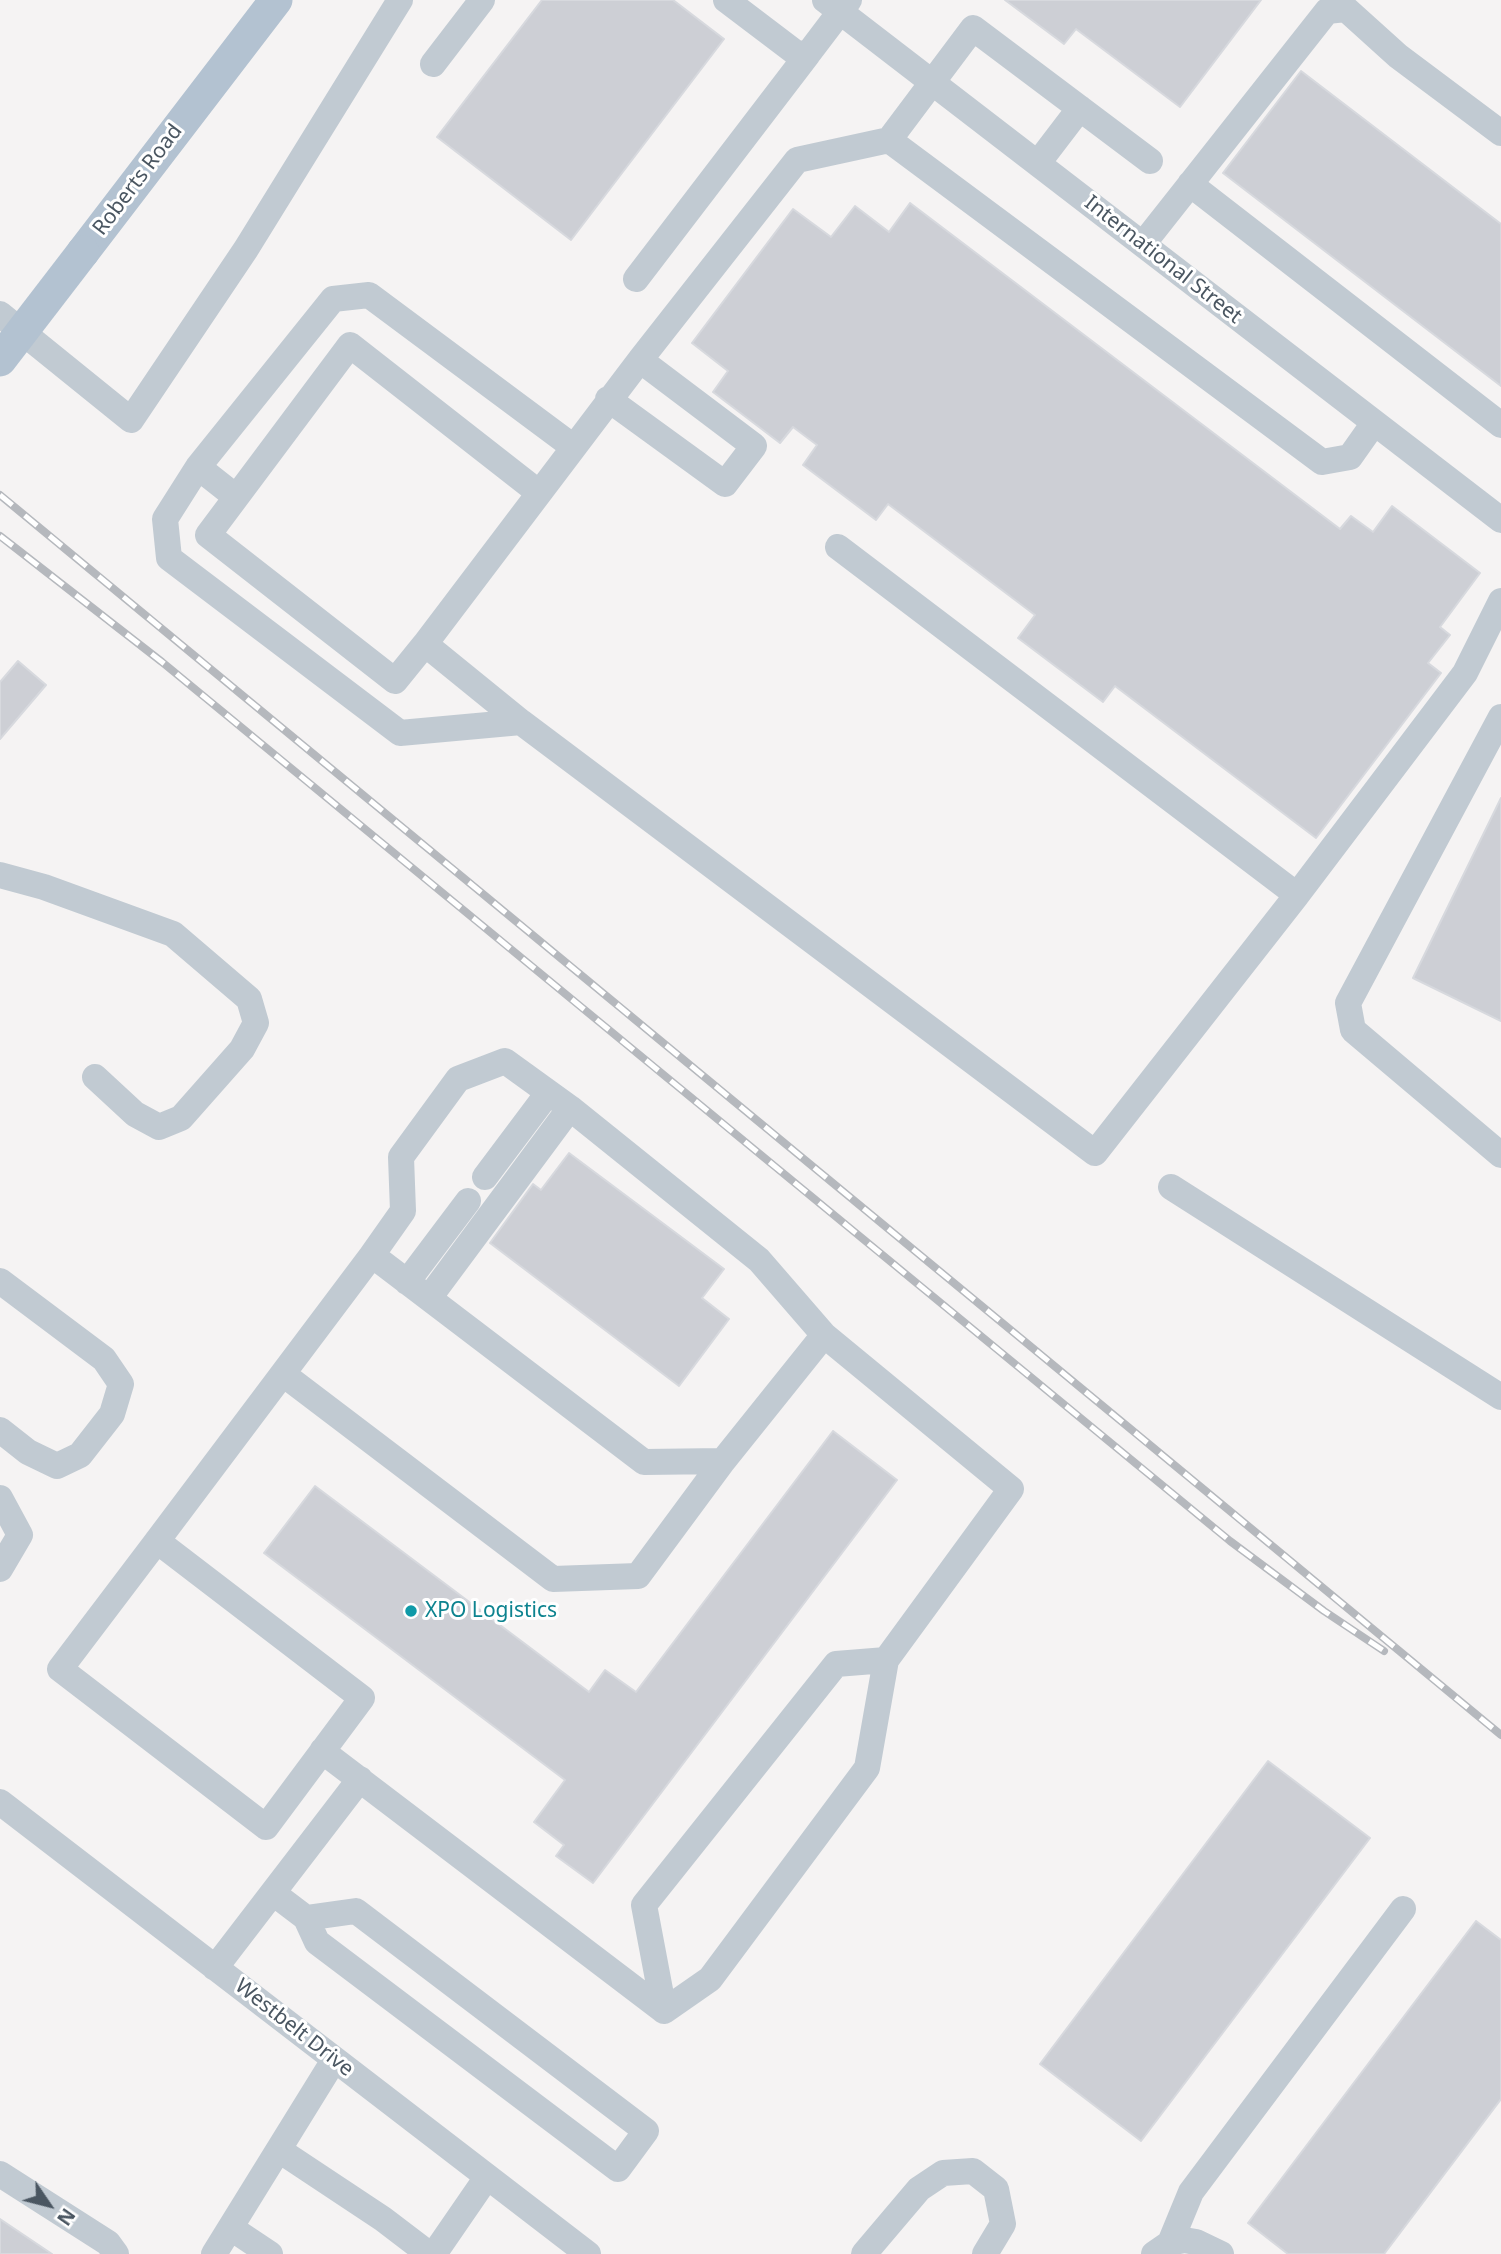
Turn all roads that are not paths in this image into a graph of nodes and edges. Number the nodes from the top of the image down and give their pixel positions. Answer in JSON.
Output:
{"nodes":[{"id":1,"x":276,"y":0,"type":"edge"},
{"id":2,"x":400,"y":0,"type":"edge"},
{"id":3,"x":482,"y":0,"type":"edge"},
{"id":4,"x":726,"y":0,"type":"edge"},
{"id":5,"x":838,"y":4,"type":"edge"},
{"id":6,"x":808,"y":54,"type":"junction"},
{"id":7,"x":433,"y":64,"type":"dead end"},
{"id":8,"x":930,"y":82,"type":"junction"},
{"id":9,"x":1080,"y":108,"type":"junction"},
{"id":10,"x":1501,"y":133,"type":"edge"},
{"id":11,"x":889,"y":139,"type":"junction"},
{"id":12,"x":1150,"y":161,"type":"dead end"},
{"id":13,"x":1038,"y":163,"type":"junction"},
{"id":14,"x":1190,"y":184,"type":"junction"},
{"id":15,"x":1143,"y":244,"type":"junction"},
{"id":16,"x":636,"y":279,"type":"dead end"},
{"id":17,"x":0,"y":314,"type":"edge"},
{"id":18,"x":286,"y":356,"type":"junction"},
{"id":19,"x":0,"y":360,"type":"edge"},
{"id":20,"x":640,"y":360,"type":"junction"},
{"id":21,"x":322,"y":383,"type":"junction"},
{"id":22,"x":608,"y":400,"type":"junction"},
{"id":23,"x":1374,"y":423,"type":"junction"},
{"id":24,"x":1501,"y":425,"type":"edge"},
{"id":25,"x":572,"y":446,"type":"junction"},
{"id":26,"x":198,"y":467,"type":"junction"},
{"id":27,"x":538,"y":492,"type":"junction"},
{"id":28,"x":236,"y":497,"type":"junction"},
{"id":29,"x":1501,"y":520,"type":"edge"},
{"id":30,"x":838,"y":547,"type":"dead end"},
{"id":31,"x":1501,"y":601,"type":"edge"},
{"id":32,"x":425,"y":644,"type":"junction"},
{"id":33,"x":1501,"y":717,"type":"edge"},
{"id":34,"x":521,"y":722,"type":"junction"},
{"id":35,"x":0,"y":875,"type":"edge"},
{"id":36,"x":1297,"y":895,"type":"junction"},
{"id":37,"x":95,"y":1077,"type":"dead end"},
{"id":38,"x":548,"y":1093,"type":"junction"},
{"id":39,"x":570,"y":1108,"type":"junction"},
{"id":40,"x":1501,"y":1155,"type":"edge"},
{"id":41,"x":485,"y":1177,"type":"dead end"},
{"id":42,"x":1171,"y":1187,"type":"dead end"},
{"id":43,"x":468,"y":1201,"type":"dead end"},
{"id":44,"x":372,"y":1255,"type":"junction"},
{"id":45,"x":0,"y":1281,"type":"edge"},
{"id":46,"x":407,"y":1282,"type":"junction"},
{"id":47,"x":429,"y":1298,"type":"junction"},
{"id":48,"x":824,"y":1335,"type":"junction"},
{"id":49,"x":283,"y":1374,"type":"junction"},
{"id":50,"x":1501,"y":1396,"type":"edge"},
{"id":51,"x":0,"y":1430,"type":"edge"},
{"id":52,"x":723,"y":1461,"type":"junction"},
{"id":53,"x":0,"y":1498,"type":"edge"},
{"id":54,"x":157,"y":1541,"type":"junction"},
{"id":55,"x":0,"y":1569,"type":"edge"},
{"id":56,"x":886,"y":1660,"type":"junction"},
{"id":57,"x":322,"y":1751,"type":"junction"},
{"id":58,"x":360,"y":1779,"type":"junction"},
{"id":59,"x":0,"y":1802,"type":"edge"},
{"id":60,"x":273,"y":1893,"type":"junction"},
{"id":61,"x":1404,"y":1909,"type":"dead end"},
{"id":62,"x":306,"y":1918,"type":"junction"},
{"id":63,"x":215,"y":1968,"type":"junction"},
{"id":64,"x":664,"y":2011,"type":"junction"},
{"id":65,"x":334,"y":2060,"type":"junction"},
{"id":66,"x":279,"y":2150,"type":"junction"},
{"id":67,"x":0,"y":2174,"type":"edge"},
{"id":68,"x":487,"y":2177,"type":"junction"},
{"id":69,"x":231,"y":2228,"type":"junction"},
{"id":70,"x":1162,"y":2248,"type":"edge"},
{"id":71,"x":116,"y":2254,"type":"edge"},
{"id":72,"x":214,"y":2254,"type":"edge"},
{"id":73,"x":270,"y":2254,"type":"edge"},
{"id":74,"x":429,"y":2254,"type":"edge"},
{"id":75,"x":434,"y":2254,"type":"edge"},
{"id":76,"x":588,"y":2254,"type":"edge"},
{"id":77,"x":864,"y":2254,"type":"edge"},
{"id":78,"x":985,"y":2254,"type":"edge"},
{"id":79,"x":1221,"y":2254,"type":"edge"}],
"edges":[{"from":1,"to":19,"type":"main road","name":"Roberts Road","bridge":true},
{"from":2,"to":17,"type":"street"},
{"from":3,"to":7,"type":"street"},
{"from":4,"to":6,"type":"street"},
{"from":5,"to":6,"type":"street"},
{"from":5,"to":8,"type":"street","name":"International Street"},
{"from":6,"to":16,"type":"street"},
{"from":8,"to":9,"type":"street"},
{"from":8,"to":11,"type":"street"},
{"from":8,"to":13,"type":"street","name":"International Street"},
{"from":9,"to":12,"type":"street"},
{"from":9,"to":13,"type":"street"},
{"from":10,"to":14,"type":"street"},
{"from":11,"to":20,"type":"street"},
{"from":11,"to":23,"type":"street"},
{"from":13,"to":15,"type":"street","name":"International Street"},
{"from":14,"to":15,"type":"street"},
{"from":14,"to":24,"type":"street"},
{"from":15,"to":23,"type":"street","name":"International Street"},
{"from":18,"to":21,"type":"street"},
{"from":18,"to":25,"type":"street"},
{"from":18,"to":26,"type":"street"},
{"from":20,"to":22,"type":"street"},
{"from":20,"to":22,"type":"street"},
{"from":21,"to":27,"type":"street"},
{"from":21,"to":28,"type":"street"},
{"from":22,"to":25,"type":"street"},
{"from":23,"to":29,"type":"street","name":"International Street"},
{"from":25,"to":27,"type":"street"},
{"from":26,"to":28,"type":"street"},
{"from":26,"to":34,"type":"street"},
{"from":27,"to":32,"type":"street"},
{"from":28,"to":32,"type":"street"},
{"from":30,"to":36,"type":"street"},
{"from":31,"to":36,"type":"street"},
{"from":32,"to":34,"type":"street"},
{"from":33,"to":40,"type":"street"},
{"from":34,"to":36,"type":"street"},
{"from":35,"to":37,"type":"street"},
{"from":38,"to":39,"type":"street"},
{"from":38,"to":41,"type":"street"},
{"from":38,"to":44,"type":"street"},
{"from":39,"to":47,"type":"street"},
{"from":39,"to":48,"type":"street"},
{"from":42,"to":50,"type":"street"},
{"from":43,"to":46,"type":"street"},
{"from":44,"to":46,"type":"street"},
{"from":44,"to":49,"type":"street"},
{"from":45,"to":51,"type":"street"},
{"from":46,"to":47,"type":"street"},
{"from":47,"to":52,"type":"street"},
{"from":48,"to":52,"type":"street"},
{"from":48,"to":56,"type":"street"},
{"from":49,"to":52,"type":"street"},
{"from":49,"to":54,"type":"street"},
{"from":53,"to":55,"type":"street"},
{"from":54,"to":57,"type":"street"},
{"from":54,"to":57,"type":"street"},
{"from":56,"to":64,"type":"street"},
{"from":56,"to":64,"type":"street"},
{"from":57,"to":58,"type":"street"},
{"from":58,"to":60,"type":"street"},
{"from":58,"to":64,"type":"street"},
{"from":59,"to":63,"type":"street","name":"Westbelt Drive"},
{"from":60,"to":62,"type":"street"},
{"from":60,"to":63,"type":"street"},
{"from":61,"to":70,"type":"street"},
{"from":62,"to":62,"type":"street"},
{"from":63,"to":65,"type":"street","name":"Westbelt Drive"},
{"from":65,"to":66,"type":"street"},
{"from":65,"to":68,"type":"street","name":"Westbelt Drive"},
{"from":66,"to":69,"type":"street"},
{"from":66,"to":74,"type":"street"},
{"from":67,"to":71,"type":"street"},
{"from":68,"to":75,"type":"street"},
{"from":68,"to":76,"type":"street","name":"Westbelt Drive"},
{"from":69,"to":72,"type":"street"},
{"from":69,"to":73,"type":"street"},
{"from":70,"to":79,"type":"street"},
{"from":77,"to":78,"type":"street"}]}
